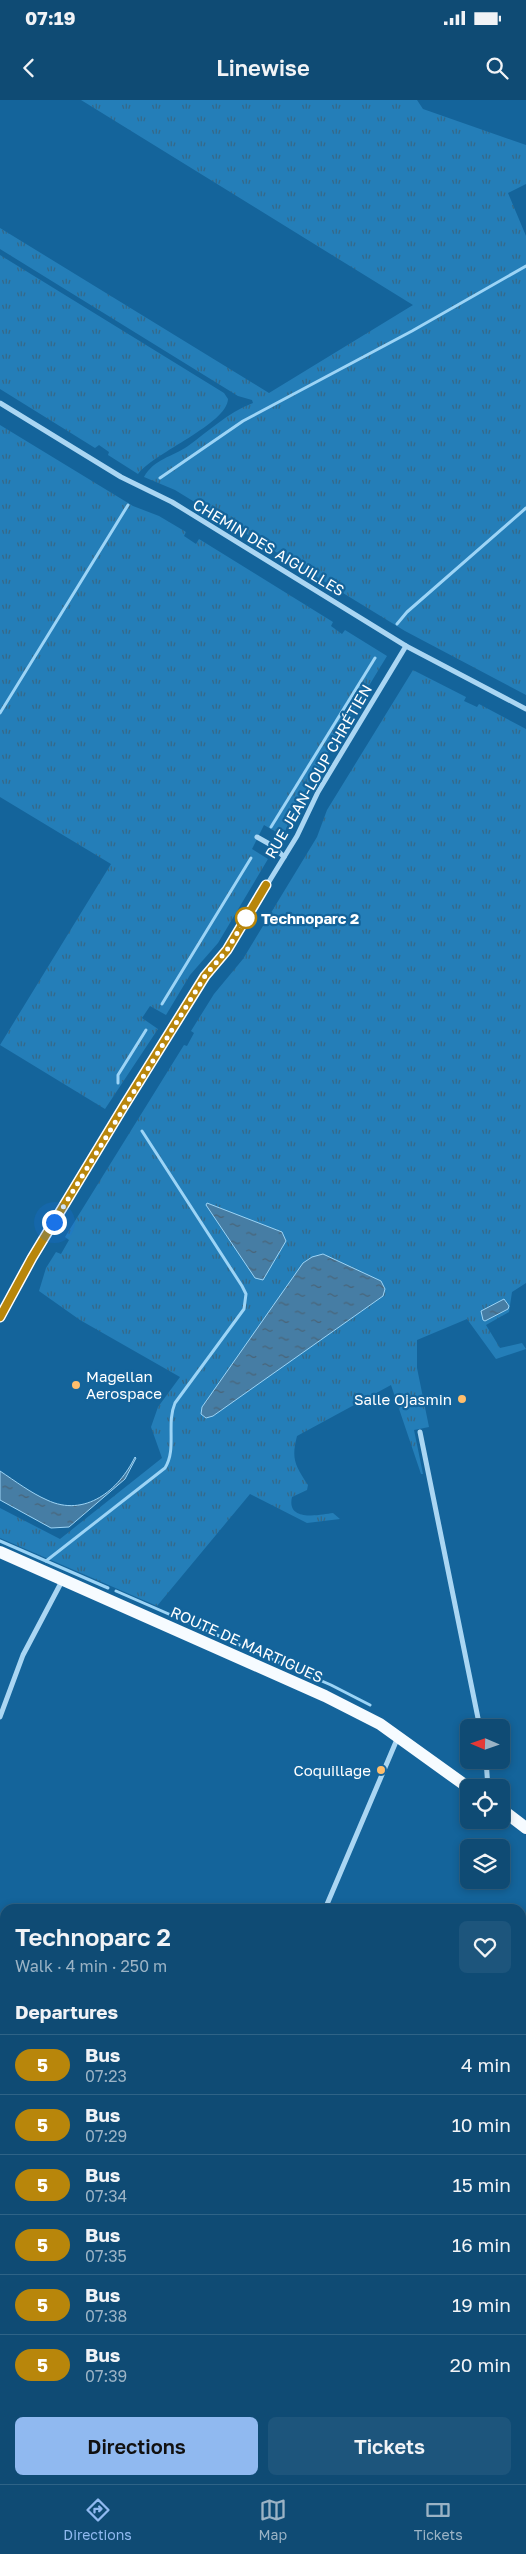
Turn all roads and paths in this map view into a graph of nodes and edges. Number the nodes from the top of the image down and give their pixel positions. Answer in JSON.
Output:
{"nodes":[{"id":1,"x":0,"y":403,"type":"edge"},
{"id":2,"x":406,"y":646,"type":"junction"},
{"id":3,"x":526,"y":709,"type":"edge"},
{"id":4,"x":257,"y":837,"type":"dead end"},
{"id":5,"x":284,"y":857,"type":"junction"},
{"id":6,"x":0,"y":1317,"type":"edge"},
{"id":7,"x":420,"y":1432,"type":"dead end"},
{"id":8,"x":0,"y":1552,"type":"edge"},
{"id":9,"x":63,"y":1580,"type":"junction"},
{"id":10,"x":0,"y":1716,"type":"edge"},
{"id":11,"x":478,"y":1719,"type":"edge"},
{"id":12,"x":398,"y":1737,"type":"junction"},
{"id":13,"x":460,"y":1782,"type":"edge"},
{"id":14,"x":510,"y":1816,"type":"edge"},
{"id":15,"x":526,"y":1828,"type":"edge"},
{"id":16,"x":327,"y":1904,"type":"edge"}],
"edges":[{"from":1,"to":2,"type":"street","name":"CHEMIN DES AIGUILLES"},
{"from":2,"to":3,"type":"street","name":"CHEMIN DES AIGUILLES"},
{"from":2,"to":5,"type":"street","name":"RUE JEAN-LOUP CHRÉTIEN"},
{"from":4,"to":5,"type":"street"},
{"from":5,"to":6,"type":"street","name":"RUE JEAN-LOUP CHRÉTIEN"},
{"from":7,"to":11,"type":"street"},
{"from":8,"to":9,"type":"main road","name":"ROUTE DE MARTIGUES"},
{"from":9,"to":10,"type":"street"},
{"from":9,"to":12,"type":"main road","name":"ROUTE DE MARTIGUES"},
{"from":12,"to":13,"type":"main road","name":"ROUTE DE MARTIGUES"},
{"from":12,"to":16,"type":"street"},
{"from":14,"to":15,"type":"main road"}]}
